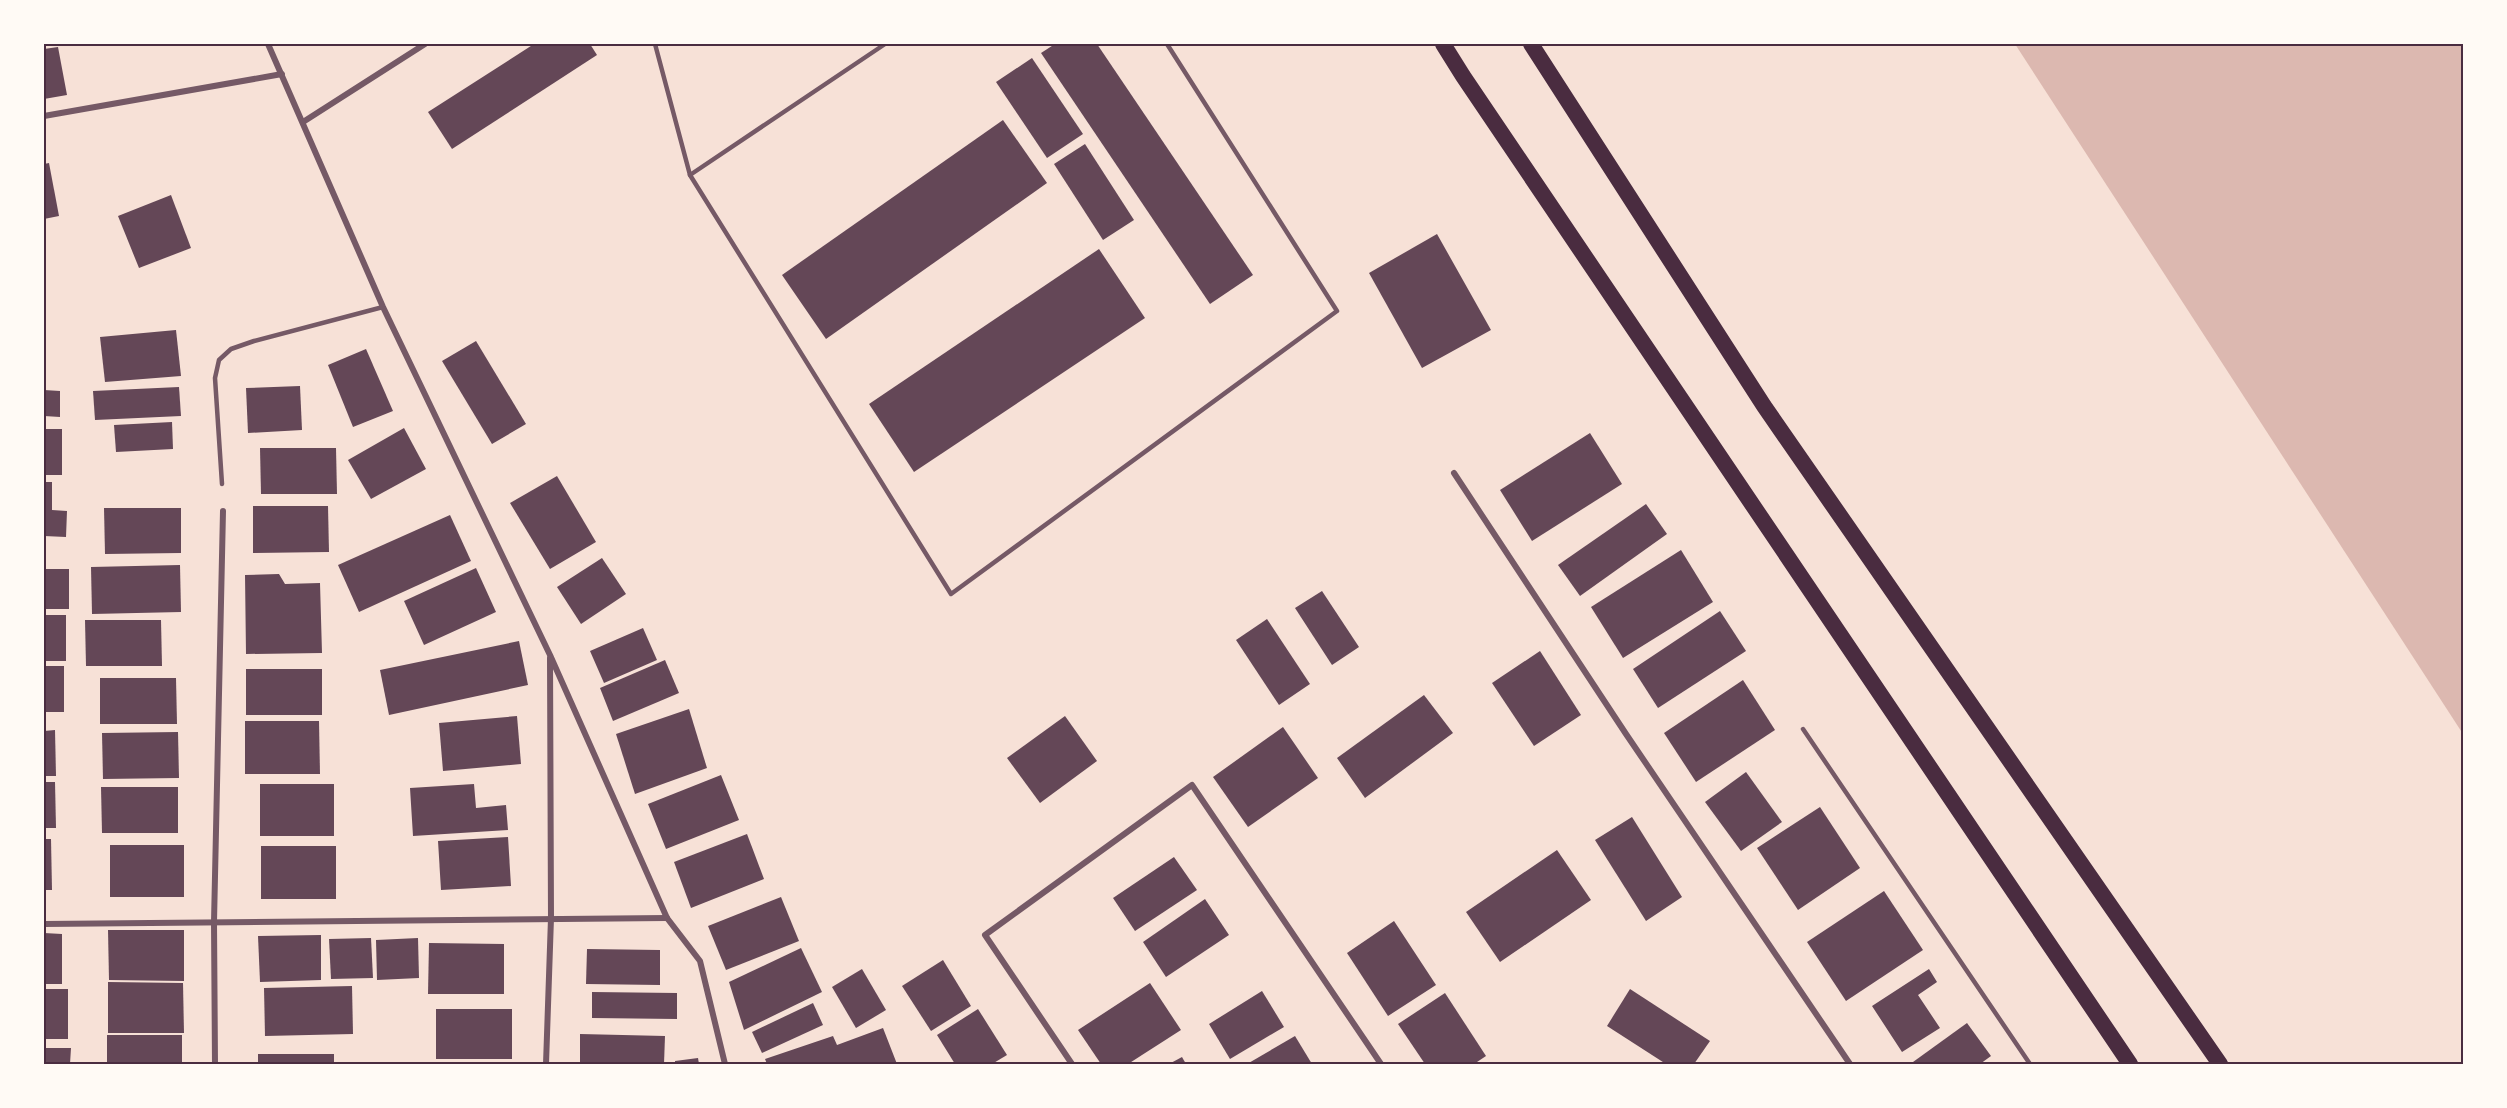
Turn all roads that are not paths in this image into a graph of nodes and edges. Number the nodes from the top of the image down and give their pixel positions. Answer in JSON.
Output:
{"nodes":[{"id":1,"x":268,"y":44,"type":"edge"},
{"id":2,"x":425,"y":44,"type":"edge"},
{"id":3,"x":655,"y":44,"type":"edge"},
{"id":4,"x":885,"y":44,"type":"edge"},
{"id":5,"x":1167,"y":44,"type":"edge"},
{"id":6,"x":1443,"y":44,"type":"edge"},
{"id":7,"x":1532,"y":44,"type":"edge"},
{"id":8,"x":282,"y":74,"type":"junction"},
{"id":9,"x":44,"y":116,"type":"edge"},
{"id":10,"x":303,"y":122,"type":"junction"},
{"id":11,"x":690,"y":175,"type":"junction"},
{"id":12,"x":384,"y":307,"type":"junction"},
{"id":13,"x":1454,"y":473,"type":"dead end"},
{"id":14,"x":222,"y":484,"type":"dead end"},
{"id":15,"x":223,"y":511,"type":"dead end"},
{"id":16,"x":550,"y":655,"type":"junction"},
{"id":17,"x":1803,"y":729,"type":"dead end"},
{"id":18,"x":551,"y":918,"type":"junction"},
{"id":19,"x":667,"y":918,"type":"junction"},
{"id":20,"x":214,"y":922,"type":"junction"},
{"id":21,"x":44,"y":924,"type":"edge"},
{"id":22,"x":215,"y":1065,"type":"edge"},
{"id":23,"x":546,"y":1065,"type":"edge"},
{"id":24,"x":725,"y":1065,"type":"edge"},
{"id":25,"x":1072,"y":1065,"type":"edge"},
{"id":26,"x":1381,"y":1065,"type":"edge"},
{"id":27,"x":1850,"y":1065,"type":"edge"},
{"id":28,"x":2030,"y":1065,"type":"edge"},
{"id":29,"x":2130,"y":1065,"type":"edge"},
{"id":30,"x":2220,"y":1065,"type":"edge"}],
"edges":[{"from":1,"to":8,"type":"street"},
{"from":2,"to":10,"type":"street"},
{"from":3,"to":11,"type":"lane"},
{"from":4,"to":11,"type":"lane"},
{"from":5,"to":11,"type":"lane"},
{"from":6,"to":29,"type":"highway"},
{"from":7,"to":30,"type":"highway"},
{"from":8,"to":9,"type":"street"},
{"from":8,"to":10,"type":"street"},
{"from":10,"to":12,"type":"street"},
{"from":12,"to":14,"type":"lane"},
{"from":12,"to":16,"type":"street"},
{"from":13,"to":27,"type":"street"},
{"from":15,"to":20,"type":"street"},
{"from":16,"to":18,"type":"street"},
{"from":16,"to":19,"type":"street"},
{"from":17,"to":28,"type":"lane"},
{"from":18,"to":19,"type":"street"},
{"from":18,"to":20,"type":"street"},
{"from":18,"to":23,"type":"street"},
{"from":19,"to":24,"type":"street"},
{"from":20,"to":21,"type":"street"},
{"from":20,"to":22,"type":"street"},
{"from":25,"to":26,"type":"street"}]}
